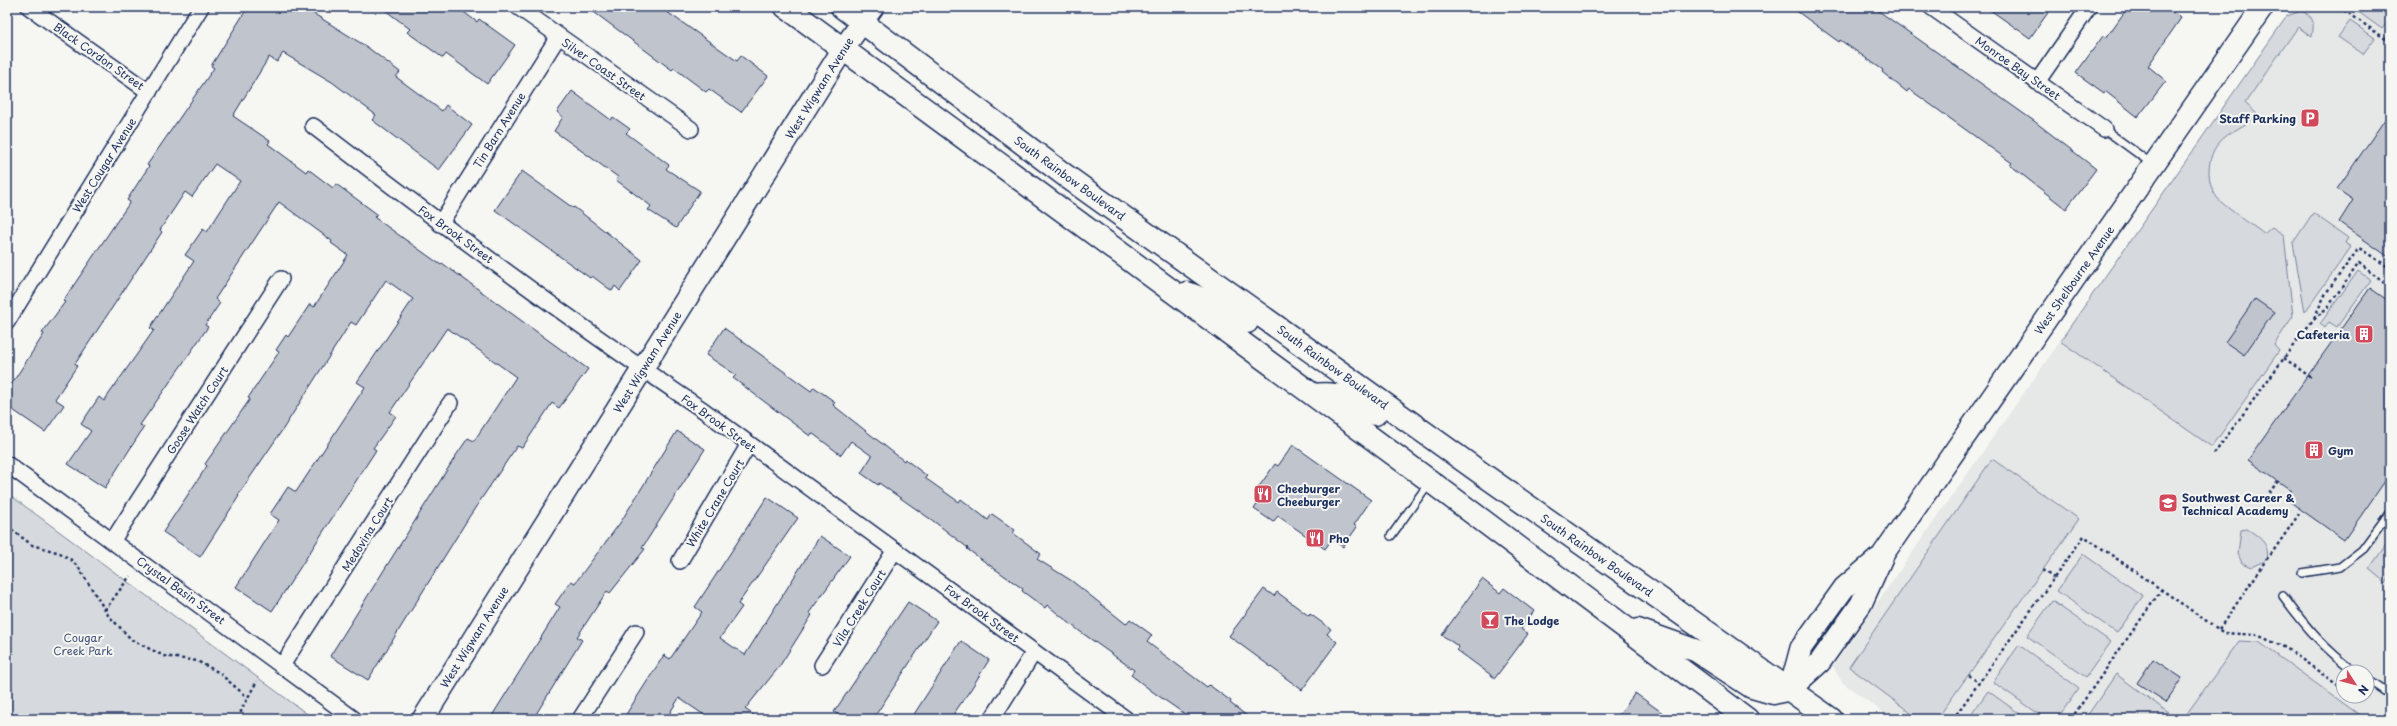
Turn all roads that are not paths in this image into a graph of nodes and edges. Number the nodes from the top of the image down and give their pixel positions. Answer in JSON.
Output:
{"nodes":[{"id":1,"x":29,"y":7,"type":"edge"},
{"id":2,"x":201,"y":7,"type":"edge"},
{"id":3,"x":518,"y":7,"type":"edge"},
{"id":4,"x":786,"y":7,"type":"edge"},
{"id":5,"x":842,"y":7,"type":"edge"},
{"id":6,"x":1931,"y":7,"type":"edge"},
{"id":7,"x":2089,"y":7,"type":"edge"},
{"id":8,"x":2264,"y":7,"type":"edge"},
{"id":9,"x":867,"y":15,"type":"edge"},
{"id":10,"x":558,"y":37,"type":"junction"},
{"id":11,"x":843,"y":49,"type":"junction"},
{"id":12,"x":2037,"y":82,"type":"junction"},
{"id":13,"x":149,"y":92,"type":"junction"},
{"id":14,"x":313,"y":126,"type":"dead end"},
{"id":15,"x":2104,"y":128,"type":"joint"},
{"id":16,"x":691,"y":129,"type":"dead end"},
{"id":17,"x":2153,"y":166,"type":"junction"},
{"id":18,"x":440,"y":224,"type":"junction"},
{"id":19,"x":280,"y":279,"type":"dead end"},
{"id":20,"x":1160,"y":282,"type":"junction"},
{"id":21,"x":7,"y":322,"type":"edge"},
{"id":22,"x":1304,"y":347,"type":"junction"},
{"id":23,"x":642,"y":369,"type":"junction"},
{"id":24,"x":1314,"y":395,"type":"junction"},
{"id":25,"x":450,"y":403,"type":"dead end"},
{"id":26,"x":750,"y":444,"type":"junction"},
{"id":27,"x":7,"y":464,"type":"edge"},
{"id":28,"x":1480,"y":473,"type":"junction"},
{"id":29,"x":1430,"y":481,"type":"junction"},
{"id":30,"x":2390,"y":512,"type":"edge"},
{"id":31,"x":1391,"y":536,"type":"dead end"},
{"id":32,"x":113,"y":540,"type":"junction"},
{"id":33,"x":895,"y":550,"type":"junction"},
{"id":34,"x":680,"y":561,"type":"dead end"},
{"id":35,"x":2302,"y":572,"type":"dead end"},
{"id":36,"x":2283,"y":596,"type":"dead end"},
{"id":37,"x":1618,"y":623,"type":"junction"},
{"id":38,"x":636,"y":632,"type":"dead end"},
{"id":39,"x":1034,"y":652,"type":"junction"},
{"id":40,"x":283,"y":664,"type":"junction"},
{"id":41,"x":2345,"y":664,"type":"edge"},
{"id":42,"x":822,"y":666,"type":"dead end"},
{"id":43,"x":2375,"y":685,"type":"edge"},
{"id":44,"x":1790,"y":689,"type":"junction"},
{"id":45,"x":2390,"y":696,"type":"edge"},
{"id":46,"x":354,"y":719,"type":"edge"},
{"id":47,"x":423,"y":719,"type":"edge"},
{"id":48,"x":580,"y":719,"type":"edge"},
{"id":49,"x":992,"y":719,"type":"edge"},
{"id":50,"x":1126,"y":719,"type":"edge"},
{"id":51,"x":1747,"y":719,"type":"edge"},
{"id":52,"x":1831,"y":719,"type":"edge"}],
"edges":[{"from":1,"to":13,"type":"street","name":"Black Cordon Street"},
{"from":2,"to":13,"type":"street","name":"West Cougar Avenue"},
{"from":3,"to":10,"type":"street","name":"Silver Coast Street"},
{"from":4,"to":11,"type":"main road"},
{"from":5,"to":9,"type":"main road","name":"South Rainbow Boulevard"},
{"from":6,"to":12,"type":"street","name":"Monroe Bay Street"},
{"from":7,"to":12,"type":"street"},
{"from":8,"to":17,"type":"street","name":"West Shelbourne Avenue"},
{"from":9,"to":11,"type":"street","name":"West Wigwam Avenue"},
{"from":9,"to":22,"type":"main road","name":"South Rainbow Boulevard"},
{"from":10,"to":16,"type":"street","name":"Silver Coast Street"},
{"from":10,"to":18,"type":"street","name":"Tin Barn Avenue"},
{"from":11,"to":20,"type":"main road"},
{"from":11,"to":23,"type":"street","name":"West Wigwam Avenue"},
{"from":12,"to":15,"type":"street","name":"Monroe Bay Street"},
{"from":13,"to":21,"type":"street","name":"West Cougar Avenue"},
{"from":14,"to":18,"type":"street","name":"Fox Brook Street"},
{"from":15,"to":17,"type":"lane"},
{"from":17,"to":44,"type":"street","name":"West Shelbourne Avenue"},
{"from":18,"to":23,"type":"street","name":"Fox Brook Street"},
{"from":19,"to":32,"type":"street","name":"Goose Watch Court"},
{"from":20,"to":22,"type":"main road"},
{"from":20,"to":24,"type":"main road"},
{"from":22,"to":28,"type":"main road","name":"South Rainbow Boulevard"},
{"from":23,"to":26,"type":"street","name":"Fox Brook Street"},
{"from":23,"to":47,"type":"street","name":"West Wigwam Avenue"},
{"from":24,"to":28,"type":"main road"},
{"from":24,"to":29,"type":"main road"},
{"from":25,"to":40,"type":"street","name":"Medovina Court"},
{"from":26,"to":33,"type":"street","name":"Fox Brook Street"},
{"from":26,"to":34,"type":"street","name":"White Crane Court"},
{"from":27,"to":32,"type":"street","name":"Crystal Basin Street"},
{"from":28,"to":44,"type":"main road","name":"South Rainbow Boulevard"},
{"from":29,"to":31,"type":"lane"},
{"from":29,"to":37,"type":"main road"},
{"from":30,"to":35,"type":"lane"},
{"from":32,"to":40,"type":"street","name":"Crystal Basin Street"},
{"from":33,"to":39,"type":"street","name":"Fox Brook Street"},
{"from":33,"to":42,"type":"street","name":"Vila Creek Court"},
{"from":36,"to":41,"type":"lane"},
{"from":37,"to":44,"type":"main road"},
{"from":37,"to":51,"type":"main road"},
{"from":38,"to":48,"type":"street"},
{"from":39,"to":49,"type":"street"},
{"from":39,"to":50,"type":"street","name":"Fox Brook Street"},
{"from":40,"to":46,"type":"street","name":"Crystal Basin Street"},
{"from":43,"to":45,"type":"lane"},
{"from":44,"to":52,"type":"main road","name":"South Rainbow Boulevard"}]}
